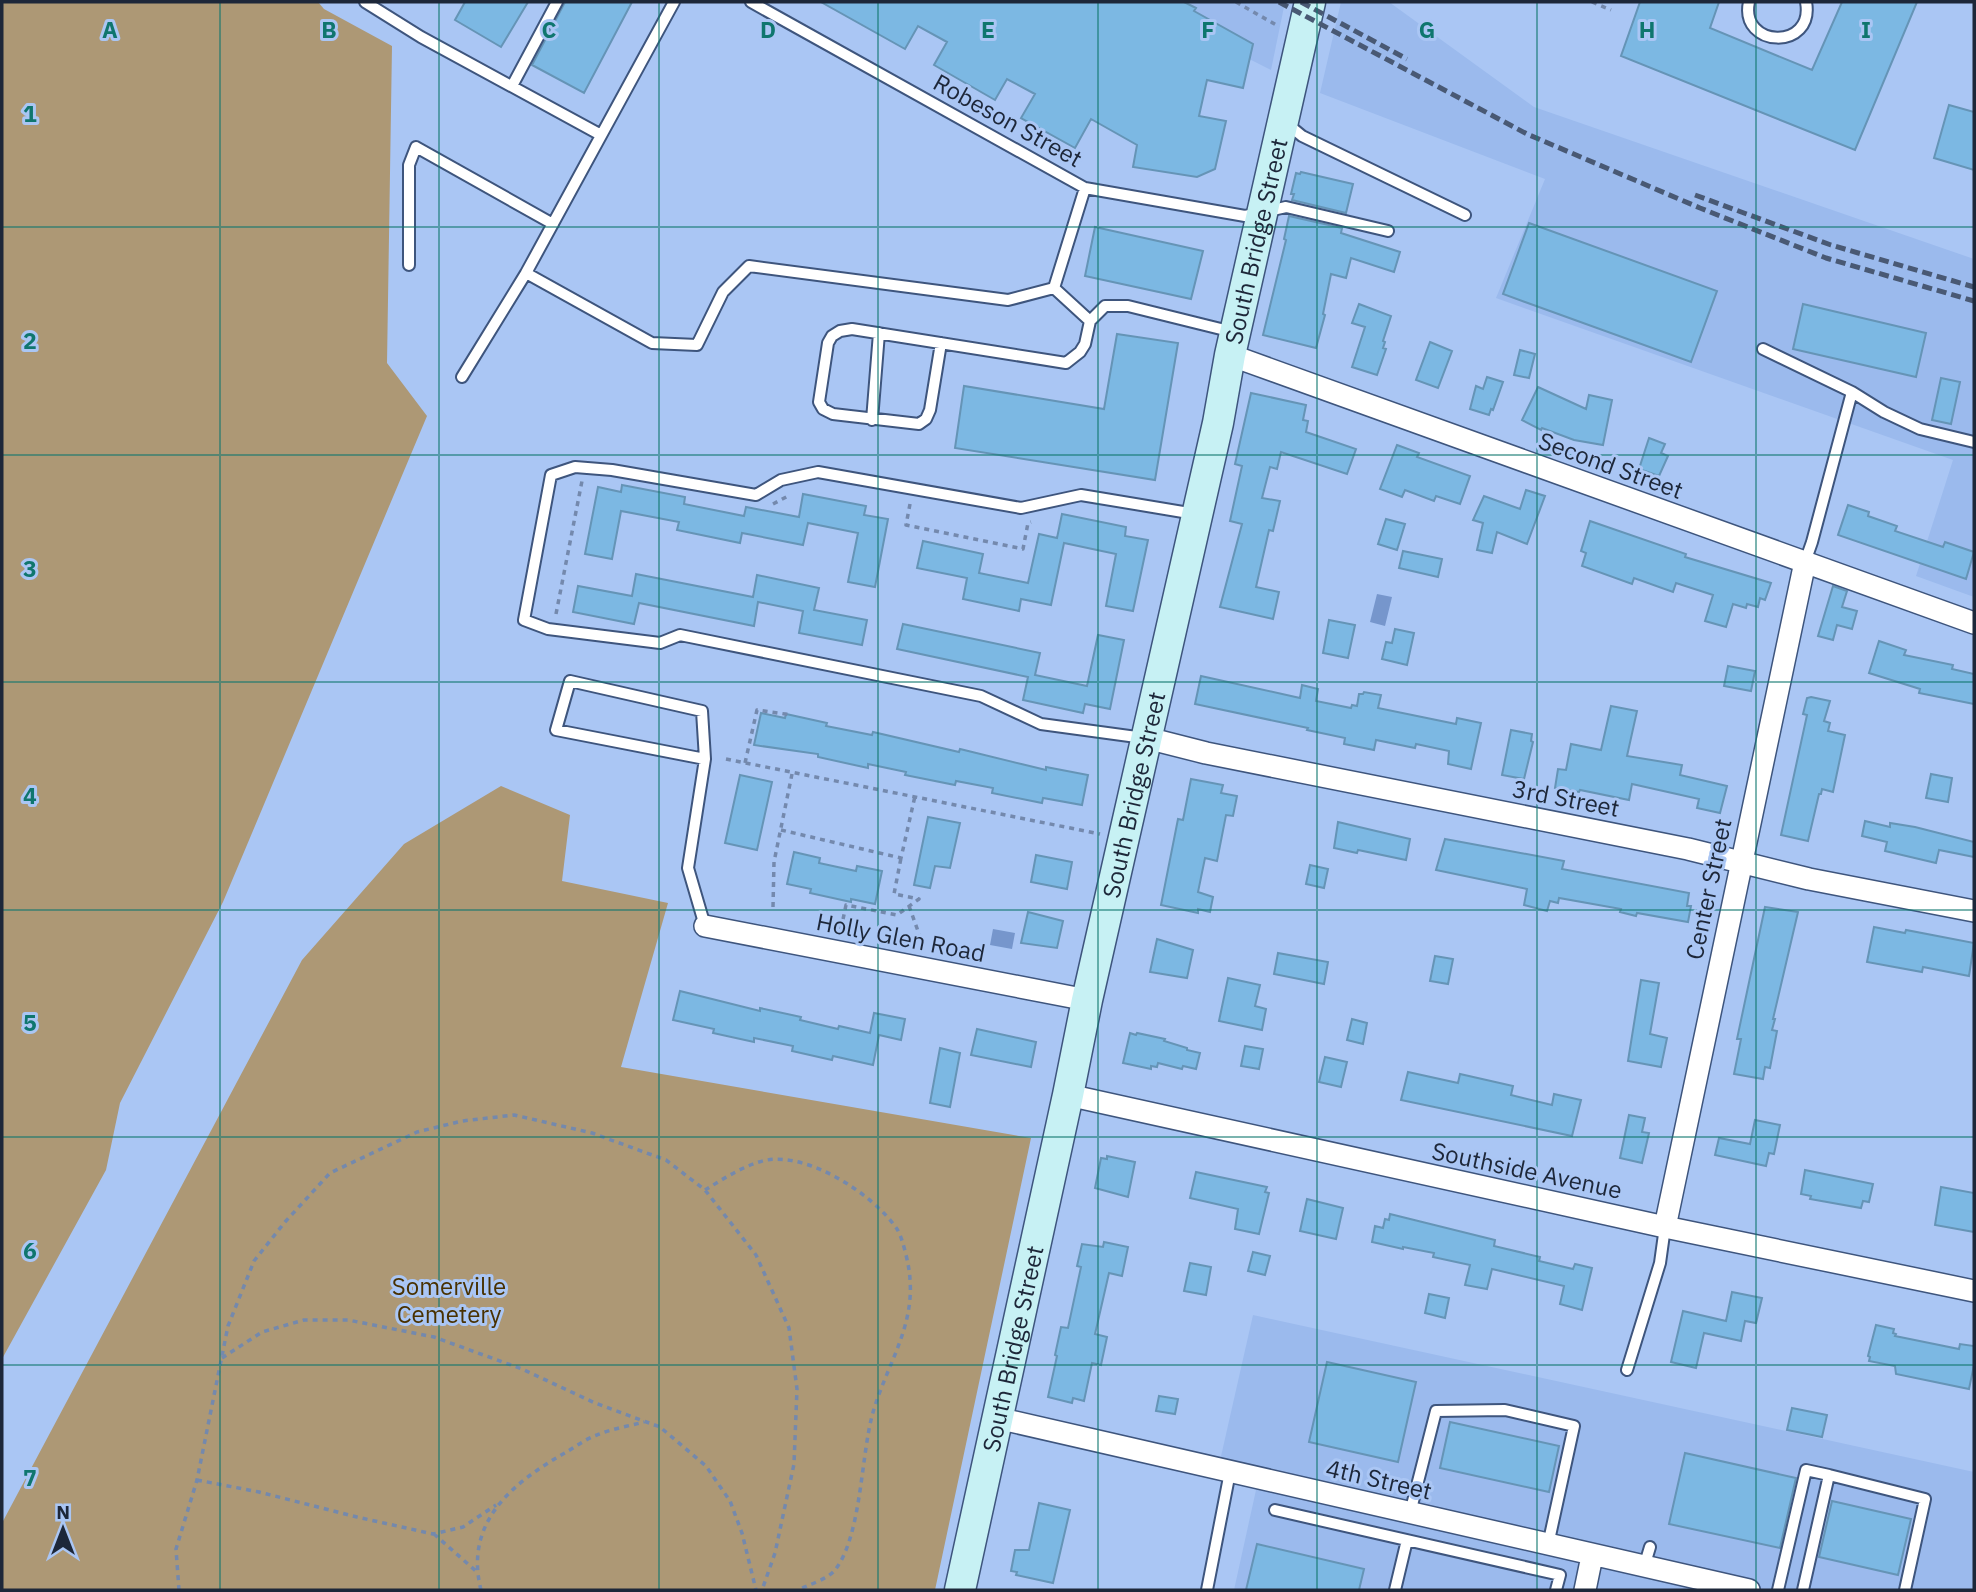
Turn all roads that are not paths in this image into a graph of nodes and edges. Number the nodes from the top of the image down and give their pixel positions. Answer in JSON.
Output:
{"nodes":[{"id":1,"x":365,"y":2,"type":"edge"},
{"id":2,"x":557,"y":2,"type":"edge"},
{"id":3,"x":674,"y":2,"type":"edge"},
{"id":4,"x":751,"y":2,"type":"edge"},
{"id":5,"x":1310,"y":2,"type":"edge"},
{"id":6,"x":1749,"y":2,"type":"edge"},
{"id":7,"x":1806,"y":2,"type":"edge"},
{"id":8,"x":769,"y":6,"type":"edge"},
{"id":9,"x":512,"y":86,"type":"junction"},
{"id":10,"x":1283,"y":120,"type":"junction"},
{"id":11,"x":601,"y":135,"type":"junction"},
{"id":12,"x":1085,"y":188,"type":"junction"},
{"id":13,"x":1264,"y":213,"type":"junction"},
{"id":14,"x":1465,"y":215,"type":"dead end"},
{"id":15,"x":553,"y":225,"type":"junction"},
{"id":16,"x":1388,"y":231,"type":"dead end"},
{"id":17,"x":410,"y":265,"type":"dead end"},
{"id":18,"x":526,"y":274,"type":"junction"},
{"id":19,"x":1054,"y":288,"type":"junction"},
{"id":20,"x":1090,"y":320,"type":"junction"},
{"id":21,"x":879,"y":333,"type":"junction"},
{"id":22,"x":941,"y":343,"type":"junction"},
{"id":23,"x":1233,"y":344,"type":"junction"},
{"id":24,"x":1763,"y":349,"type":"dead end"},
{"id":25,"x":462,"y":377,"type":"dead end"},
{"id":26,"x":1852,"y":392,"type":"junction"},
{"id":27,"x":872,"y":420,"type":"junction"},
{"id":28,"x":1974,"y":442,"type":"edge"},
{"id":29,"x":1197,"y":515,"type":"junction"},
{"id":30,"x":1805,"y":562,"type":"junction"},
{"id":31,"x":1974,"y":623,"type":"edge"},
{"id":32,"x":1147,"y":738,"type":"junction"},
{"id":33,"x":705,"y":760,"type":"junction"},
{"id":34,"x":1740,"y":862,"type":"junction"},
{"id":35,"x":1974,"y":911,"type":"edge"},
{"id":36,"x":705,"y":926,"type":"joint"},
{"id":37,"x":1087,"y":1000,"type":"junction"},
{"id":38,"x":1069,"y":1095,"type":"junction"},
{"id":39,"x":1665,"y":1227,"type":"junction"},
{"id":40,"x":1974,"y":1292,"type":"edge"},
{"id":41,"x":1627,"y":1370,"type":"dead end"},
{"id":42,"x":997,"y":1418,"type":"junction"},
{"id":43,"x":1230,"y":1472,"type":"junction"},
{"id":44,"x":1829,"y":1475,"type":"junction"},
{"id":45,"x":1275,"y":1510,"type":"dead end"},
{"id":46,"x":1410,"y":1513,"type":"junction"},
{"id":47,"x":1407,"y":1540,"type":"junction"},
{"id":48,"x":1548,"y":1546,"type":"junction"},
{"id":49,"x":1592,"y":1556,"type":"junction"},
{"id":50,"x":960,"y":1590,"type":"edge"},
{"id":51,"x":1207,"y":1590,"type":"edge"},
{"id":52,"x":1395,"y":1590,"type":"edge"},
{"id":53,"x":1556,"y":1590,"type":"edge"},
{"id":54,"x":1586,"y":1590,"type":"edge"},
{"id":55,"x":1749,"y":1590,"type":"edge"},
{"id":56,"x":1779,"y":1590,"type":"edge"},
{"id":57,"x":1803,"y":1590,"type":"edge"},
{"id":58,"x":1906,"y":1590,"type":"edge"}],
"edges":[{"from":1,"to":9,"type":"lane"},
{"from":2,"to":9,"type":"lane"},
{"from":3,"to":11,"type":"lane"},
{"from":4,"to":8,"type":"lane","name":"Robeson Street"},
{"from":5,"to":10,"type":"street","name":"South Bridge Street"},
{"from":6,"to":7,"type":"lane"},
{"from":8,"to":12,"type":"lane","name":"Robeson Street"},
{"from":9,"to":11,"type":"lane"},
{"from":10,"to":13,"type":"street","name":"South Bridge Street"},
{"from":10,"to":14,"type":"lane"},
{"from":11,"to":15,"type":"lane"},
{"from":12,"to":13,"type":"lane","name":"Robeson Street"},
{"from":12,"to":19,"type":"lane"},
{"from":13,"to":16,"type":"lane","name":"Robeson Street"},
{"from":13,"to":23,"type":"street","name":"South Bridge Street"},
{"from":15,"to":17,"type":"lane"},
{"from":15,"to":18,"type":"lane"},
{"from":18,"to":19,"type":"lane"},
{"from":18,"to":25,"type":"lane"},
{"from":19,"to":20,"type":"lane"},
{"from":20,"to":22,"type":"lane"},
{"from":20,"to":23,"type":"lane"},
{"from":21,"to":22,"type":"lane"},
{"from":21,"to":27,"type":"lane"},
{"from":21,"to":27,"type":"lane"},
{"from":22,"to":27,"type":"lane"},
{"from":23,"to":29,"type":"street","name":"South Bridge Street"},
{"from":23,"to":30,"type":"street","name":"Second Street"},
{"from":24,"to":26,"type":"lane"},
{"from":26,"to":28,"type":"lane"},
{"from":26,"to":30,"type":"lane"},
{"from":29,"to":32,"type":"street","name":"South Bridge Street"},
{"from":29,"to":32,"type":"lane"},
{"from":30,"to":31,"type":"street","name":"Second Street"},
{"from":30,"to":34,"type":"street","name":"Center Street"},
{"from":32,"to":34,"type":"street","name":"3rd Street"},
{"from":32,"to":37,"type":"street","name":"South Bridge Street"},
{"from":33,"to":33,"type":"lane"},
{"from":33,"to":36,"type":"lane"},
{"from":34,"to":35,"type":"street","name":"3rd Street"},
{"from":34,"to":39,"type":"street","name":"Center Street"},
{"from":36,"to":37,"type":"street","name":"Holly Glen Road"},
{"from":37,"to":38,"type":"street","name":"South Bridge Street"},
{"from":38,"to":39,"type":"street","name":"Southside Avenue"},
{"from":38,"to":42,"type":"street","name":"South Bridge Street"},
{"from":39,"to":40,"type":"street","name":"Southside Avenue"},
{"from":39,"to":41,"type":"lane"},
{"from":42,"to":43,"type":"street","name":"4th Street"},
{"from":42,"to":50,"type":"street","name":"South Bridge Street"},
{"from":43,"to":46,"type":"street","name":"4th Street"},
{"from":43,"to":51,"type":"lane"},
{"from":44,"to":56,"type":"lane"},
{"from":44,"to":57,"type":"lane"},
{"from":44,"to":58,"type":"lane"},
{"from":45,"to":47,"type":"lane"},
{"from":46,"to":48,"type":"street","name":"4th Street"},
{"from":46,"to":48,"type":"lane"},
{"from":47,"to":52,"type":"lane"},
{"from":47,"to":53,"type":"lane"},
{"from":48,"to":49,"type":"street","name":"4th Street"},
{"from":49,"to":54,"type":"street"},
{"from":49,"to":55,"type":"street","name":"4th Street"}]}
